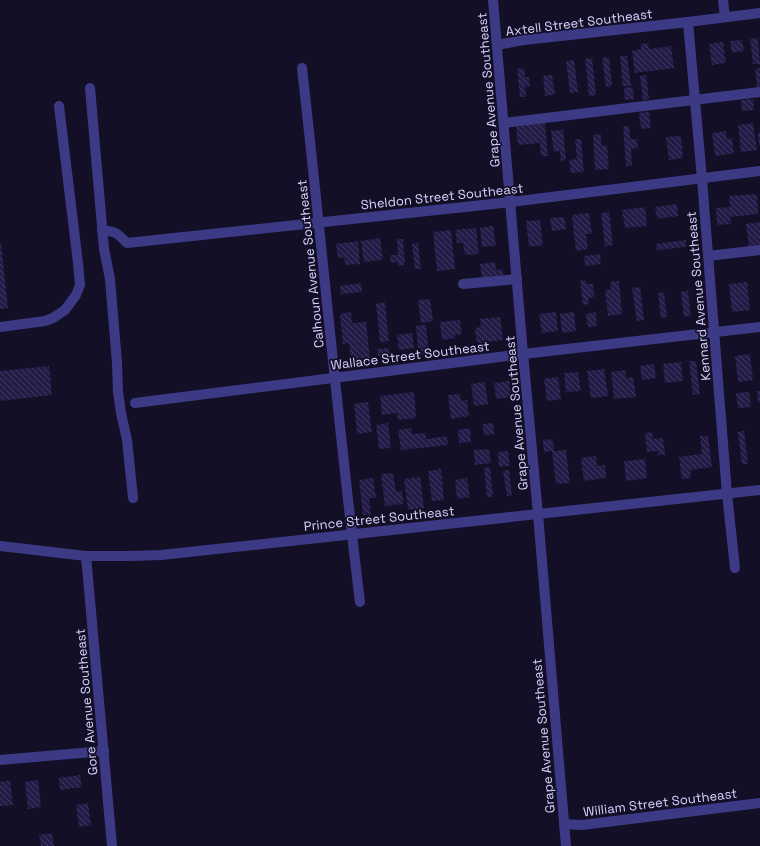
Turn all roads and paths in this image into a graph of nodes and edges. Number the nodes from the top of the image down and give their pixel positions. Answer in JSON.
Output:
{"nodes":[{"id":1,"x":493,"y":0,"type":"edge"},
{"id":2,"x":723,"y":0,"type":"edge"},
{"id":3,"x":760,"y":13,"type":"edge"},
{"id":4,"x":725,"y":17,"type":"junction"},
{"id":5,"x":688,"y":22,"type":"junction"},
{"id":6,"x":497,"y":45,"type":"junction"},
{"id":7,"x":302,"y":68,"type":"dead end"},
{"id":8,"x":90,"y":88,"type":"dead end"},
{"id":9,"x":760,"y":92,"type":"edge"},
{"id":10,"x":695,"y":99,"type":"junction"},
{"id":11,"x":59,"y":106,"type":"dead end"},
{"id":12,"x":504,"y":123,"type":"junction"},
{"id":13,"x":760,"y":171,"type":"edge"},
{"id":14,"x":702,"y":179,"type":"junction"},
{"id":15,"x":511,"y":202,"type":"junction"},
{"id":16,"x":319,"y":222,"type":"junction"},
{"id":17,"x":102,"y":230,"type":"junction"},
{"id":18,"x":760,"y":250,"type":"edge"},
{"id":19,"x":708,"y":256,"type":"junction"},
{"id":20,"x":517,"y":279,"type":"junction"},
{"id":21,"x":463,"y":284,"type":"dead end"},
{"id":22,"x":0,"y":327,"type":"edge"},
{"id":23,"x":760,"y":327,"type":"edge"},
{"id":24,"x":714,"y":332,"type":"junction"},
{"id":25,"x":523,"y":354,"type":"junction"},
{"id":26,"x":335,"y":377,"type":"junction"},
{"id":27,"x":135,"y":403,"type":"dead end"},
{"id":28,"x":760,"y":490,"type":"edge"},
{"id":29,"x":727,"y":494,"type":"junction"},
{"id":30,"x":133,"y":498,"type":"dead end"},
{"id":31,"x":538,"y":514,"type":"junction"},
{"id":32,"x":352,"y":535,"type":"junction"},
{"id":33,"x":0,"y":546,"type":"edge"},
{"id":34,"x":86,"y":556,"type":"junction"},
{"id":35,"x":735,"y":568,"type":"dead end"},
{"id":36,"x":360,"y":602,"type":"dead end"},
{"id":37,"x":104,"y":751,"type":"junction"},
{"id":38,"x":0,"y":760,"type":"edge"},
{"id":39,"x":760,"y":803,"type":"edge"},
{"id":40,"x":564,"y":824,"type":"junction"},
{"id":41,"x":112,"y":846,"type":"edge"},
{"id":42,"x":566,"y":846,"type":"edge"}],
"edges":[{"from":1,"to":6,"type":"street","name":"Grape Avenue Southeast"},
{"from":2,"to":4,"type":"street"},
{"from":3,"to":4,"type":"street","name":"Axtell Street Southeast"},
{"from":4,"to":5,"type":"street","name":"Axtell Street Southeast"},
{"from":5,"to":6,"type":"street","name":"Axtell Street Southeast"},
{"from":5,"to":10,"type":"street","name":"Kennard Avenue Southeast"},
{"from":6,"to":12,"type":"street","name":"Grape Avenue Southeast"},
{"from":7,"to":16,"type":"street","name":"Calhoun Avenue Southeast"},
{"from":8,"to":17,"type":"street"},
{"from":9,"to":10,"type":"street"},
{"from":10,"to":12,"type":"street"},
{"from":10,"to":14,"type":"street","name":"Kennard Avenue Southeast"},
{"from":11,"to":22,"type":"street"},
{"from":12,"to":15,"type":"street","name":"Grape Avenue Southeast"},
{"from":13,"to":14,"type":"street","name":"Sheldon Street Southeast"},
{"from":14,"to":15,"type":"street","name":"Sheldon Street Southeast"},
{"from":14,"to":19,"type":"street","name":"Kennard Avenue Southeast"},
{"from":15,"to":16,"type":"street","name":"Sheldon Street Southeast"},
{"from":15,"to":20,"type":"street","name":"Grape Avenue Southeast"},
{"from":16,"to":17,"type":"street","name":"Sheldon Street Southeast"},
{"from":16,"to":26,"type":"street","name":"Calhoun Avenue Southeast"},
{"from":17,"to":30,"type":"street"},
{"from":18,"to":19,"type":"street"},
{"from":19,"to":24,"type":"street","name":"Kennard Avenue Southeast"},
{"from":20,"to":21,"type":"street"},
{"from":20,"to":25,"type":"street","name":"Grape Avenue Southeast"},
{"from":23,"to":24,"type":"street","name":"Wallace Street Southeast"},
{"from":24,"to":25,"type":"street","name":"Wallace Street Southeast"},
{"from":24,"to":29,"type":"street","name":"Kennard Avenue Southeast"},
{"from":25,"to":26,"type":"street","name":"Wallace Street Southeast"},
{"from":25,"to":31,"type":"street","name":"Grape Avenue Southeast"},
{"from":26,"to":27,"type":"street","name":"Wallace Street Southeast"},
{"from":26,"to":32,"type":"street","name":"Calhoun Avenue Southeast"},
{"from":28,"to":29,"type":"street","name":"Prince Street Southeast"},
{"from":29,"to":31,"type":"street","name":"Prince Street Southeast"},
{"from":29,"to":35,"type":"street","name":"Kennard Avenue Southeast"},
{"from":31,"to":32,"type":"street","name":"Prince Street Southeast"},
{"from":31,"to":40,"type":"street","name":"Grape Avenue Southeast"},
{"from":32,"to":34,"type":"street","name":"Prince Street Southeast"},
{"from":32,"to":36,"type":"street","name":"Calhoun Avenue Southeast"},
{"from":33,"to":34,"type":"street","name":"Prince Street Southeast"},
{"from":34,"to":37,"type":"street","name":"Gore Avenue Southeast"},
{"from":37,"to":38,"type":"street"},
{"from":37,"to":41,"type":"street","name":"Gore Avenue Southeast"},
{"from":39,"to":40,"type":"street","name":"William Street Southeast"},
{"from":40,"to":42,"type":"street","name":"Grape Avenue Southeast"}]}
